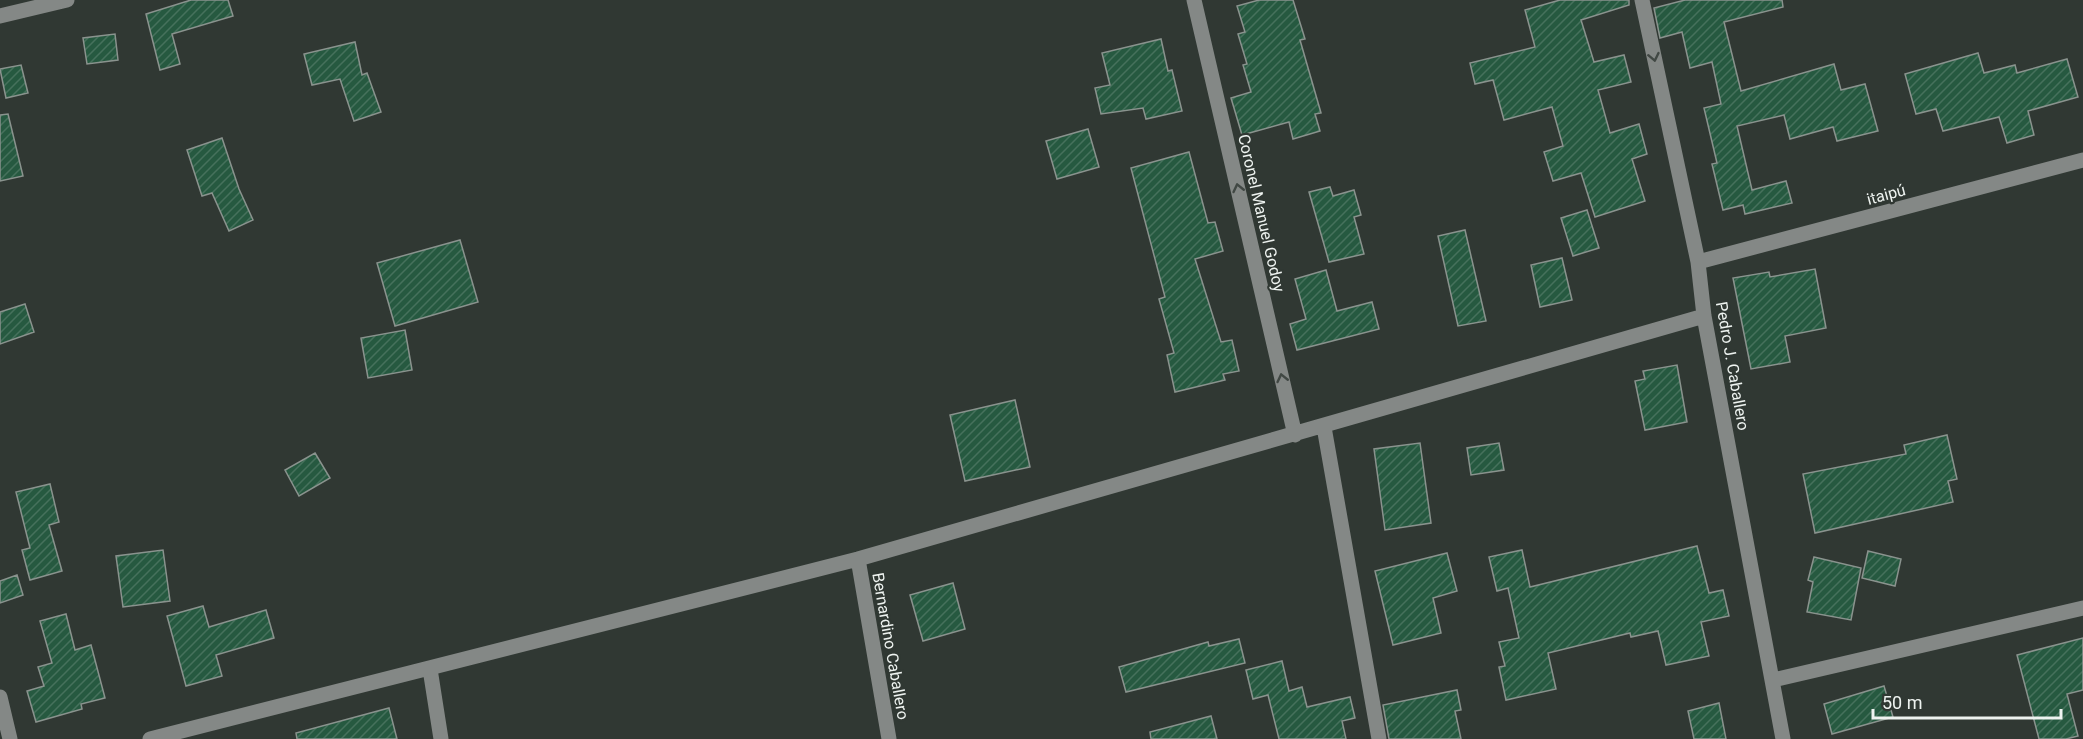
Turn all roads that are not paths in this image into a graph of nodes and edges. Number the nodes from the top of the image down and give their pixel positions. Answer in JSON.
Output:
{"nodes":[{"id":1,"x":67,"y":0,"type":"edge"},
{"id":2,"x":1194,"y":0,"type":"edge"},
{"id":3,"x":1642,"y":0,"type":"edge"},
{"id":4,"x":0,"y":16,"type":"edge"},
{"id":5,"x":2083,"y":160,"type":"edge"},
{"id":6,"x":1698,"y":262,"type":"junction"},
{"id":7,"x":1704,"y":316,"type":"junction"},
{"id":8,"x":1324,"y":427,"type":"junction"},
{"id":9,"x":1295,"y":435,"type":"junction"},
{"id":10,"x":858,"y":559,"type":"junction"},
{"id":11,"x":2083,"y":608,"type":"edge"},
{"id":12,"x":430,"y":669,"type":"junction"},
{"id":13,"x":1773,"y":680,"type":"junction"},
{"id":14,"x":0,"y":698,"type":"edge"},
{"id":15,"x":10,"y":739,"type":"edge"},
{"id":16,"x":150,"y":739,"type":"edge"},
{"id":17,"x":441,"y":739,"type":"edge"},
{"id":18,"x":890,"y":739,"type":"edge"},
{"id":19,"x":1379,"y":739,"type":"edge"},
{"id":20,"x":1783,"y":739,"type":"edge"}],
"edges":[{"from":1,"to":4,"type":"street"},
{"from":9,"to":2,"type":"street","name":"Coronel Manuel Godoy","one_way":true},
{"from":3,"to":6,"type":"street","name":"Pedro J. Caballero","one_way":true},
{"from":5,"to":6,"type":"street","name":"itaipú"},
{"from":6,"to":7,"type":"street","name":"Pedro J. Caballero"},
{"from":7,"to":8,"type":"street"},
{"from":7,"to":13,"type":"street","name":"Pedro J. Caballero"},
{"from":8,"to":9,"type":"street"},
{"from":8,"to":19,"type":"street"},
{"from":9,"to":10,"type":"street"},
{"from":10,"to":12,"type":"street"},
{"from":10,"to":18,"type":"street","name":"Bernardino Caballero"},
{"from":11,"to":13,"type":"street"},
{"from":12,"to":16,"type":"street"},
{"from":12,"to":17,"type":"street"},
{"from":13,"to":20,"type":"street","name":"Pedro J. Caballero"},
{"from":14,"to":15,"type":"street"}]}
